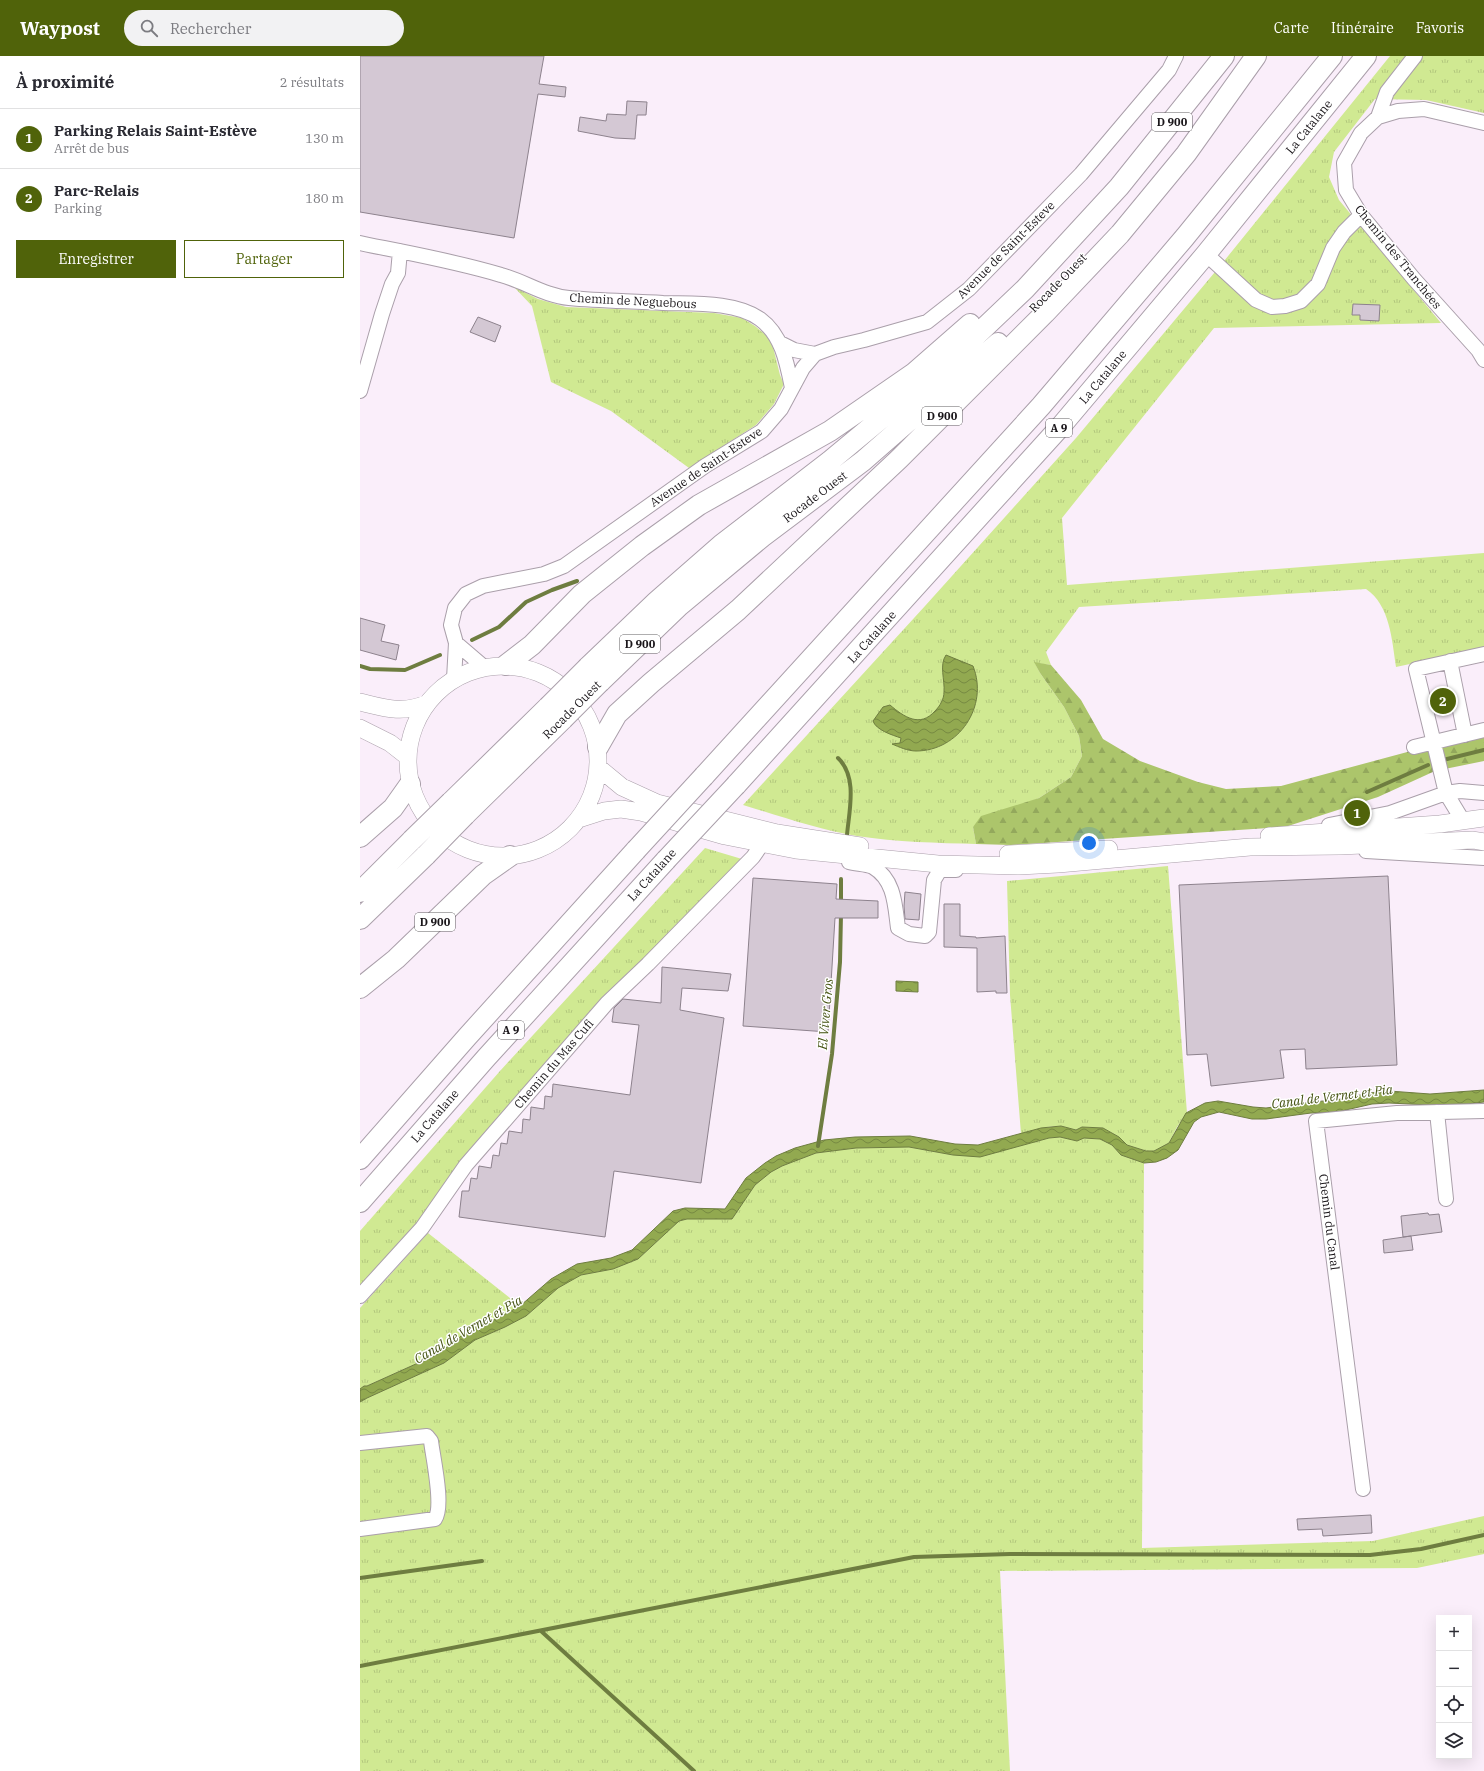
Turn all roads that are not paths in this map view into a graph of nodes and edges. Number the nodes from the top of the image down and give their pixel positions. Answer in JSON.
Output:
{"nodes":[{"id":1,"x":1176,"y":56,"type":"edge"},
{"id":2,"x":1224,"y":56,"type":"edge"},
{"id":3,"x":1249,"y":56,"type":"edge"},
{"id":4,"x":1256,"y":56,"type":"edge"},
{"id":5,"x":1332,"y":56,"type":"edge"},
{"id":6,"x":1366,"y":56,"type":"edge"},
{"id":7,"x":1415,"y":56,"type":"edge"},
{"id":8,"x":1378,"y":117,"type":"junction"},
{"id":9,"x":1484,"y":123,"type":"edge"},
{"id":10,"x":1119,"y":187,"type":"junction"},
{"id":11,"x":1361,"y":215,"type":"junction"},
{"id":12,"x":360,"y":243,"type":"edge"},
{"id":13,"x":400,"y":251,"type":"junction"},
{"id":14,"x":1206,"y":254,"type":"junction"},
{"id":15,"x":780,"y":343,"type":"junction"},
{"id":16,"x":815,"y":354,"type":"junction"},
{"id":17,"x":1484,"y":360,"type":"edge"},
{"id":18,"x":792,"y":388,"type":"junction"},
{"id":19,"x":360,"y":392,"type":"edge"},
{"id":20,"x":456,"y":643,"type":"junction"},
{"id":21,"x":1484,"y":657,"type":"edge"},
{"id":22,"x":1450,"y":661,"type":"junction"},
{"id":23,"x":506,"y":666,"type":"junction"},
{"id":24,"x":484,"y":667,"type":"junction"},
{"id":25,"x":594,"y":674,"type":"junction"},
{"id":26,"x":454,"y":679,"type":"junction"},
{"id":27,"x":360,"y":702,"type":"edge"},
{"id":28,"x":426,"y":704,"type":"junction"},
{"id":29,"x":555,"y":713,"type":"junction"},
{"id":30,"x":360,"y":728,"type":"edge"},
{"id":31,"x":1484,"y":730,"type":"edge"},
{"id":32,"x":1465,"y":735,"type":"junction"},
{"id":33,"x":1433,"y":743,"type":"junction"},
{"id":34,"x":598,"y":747,"type":"junction"},
{"id":35,"x":1414,"y":747,"type":"dead end"},
{"id":36,"x":408,"y":757,"type":"junction"},
{"id":37,"x":599,"y":768,"type":"junction"},
{"id":38,"x":410,"y":784,"type":"junction"},
{"id":39,"x":1446,"y":792,"type":"junction"},
{"id":40,"x":1484,"y":793,"type":"edge"},
{"id":41,"x":1484,"y":818,"type":"edge"},
{"id":42,"x":579,"y":819,"type":"junction"},
{"id":43,"x":1463,"y":821,"type":"junction"},
{"id":44,"x":1268,"y":836,"type":"junction"},
{"id":45,"x":360,"y":837,"type":"edge"},
{"id":46,"x":1484,"y":842,"type":"edge"},
{"id":47,"x":762,"y":844,"type":"junction"},
{"id":48,"x":1340,"y":846,"type":"junction"},
{"id":49,"x":796,"y":850,"type":"junction"},
{"id":50,"x":510,"y":856,"type":"junction"},
{"id":51,"x":1484,"y":858,"type":"edge"},
{"id":52,"x":1058,"y":864,"type":"junction"},
{"id":53,"x":360,"y":892,"type":"edge"},
{"id":54,"x":360,"y":919,"type":"edge"},
{"id":55,"x":360,"y":988,"type":"edge"},
{"id":56,"x":1484,"y":1111,"type":"edge"},
{"id":57,"x":1437,"y":1112,"type":"junction"},
{"id":58,"x":360,"y":1159,"type":"edge"},
{"id":59,"x":1446,"y":1199,"type":"dead end"},
{"id":60,"x":360,"y":1202,"type":"edge"},
{"id":61,"x":360,"y":1296,"type":"edge"},
{"id":62,"x":360,"y":1443,"type":"edge"},
{"id":63,"x":1364,"y":1489,"type":"dead end"},
{"id":64,"x":360,"y":1529,"type":"edge"}],
"edges":[{"from":1,"to":16,"type":"street","name":"Avenue de Saint-Esteve"},
{"from":2,"to":10,"type":"highway","name":"Rocade Ouest","number":"D 900"},
{"from":3,"to":25,"type":"highway","name":"Rocade Ouest","number":"D 900"},
{"from":4,"to":34,"type":"highway","number":"D 900"},
{"from":5,"to":58,"type":"highway","number":"A 9","bridge":true},
{"from":6,"to":14,"type":"highway","name":"La Catalane","number":"A 9"},
{"from":7,"to":8,"type":"street"},
{"from":8,"to":9,"type":"street","name":"Chemin des Tranchées"},
{"from":8,"to":11,"type":"street","name":"Chemin des Tranchées"},
{"from":10,"to":23,"type":"highway","number":"D 900"},
{"from":10,"to":25,"type":"highway","name":"Rocade Ouest","number":"D 900"},
{"from":11,"to":14,"type":"street"},
{"from":11,"to":17,"type":"street","name":"Chemin des Tranchées"},
{"from":12,"to":13,"type":"street","name":"Chemin de Neguebous"},
{"from":13,"to":15,"type":"street","name":"Chemin de Neguebous"},
{"from":13,"to":19,"type":"street"},
{"from":14,"to":60,"type":"highway","name":"La Catalane","number":"A 9","bridge":true},
{"from":15,"to":16,"type":"street"},
{"from":15,"to":18,"type":"street"},
{"from":16,"to":18,"type":"street","name":"Avenue de Saint-Esteve"},
{"from":18,"to":20,"type":"street","name":"Avenue de Saint-Esteve"},
{"from":20,"to":24,"type":"street"},
{"from":20,"to":26,"type":"street","name":"Avenue de Saint-Esteve"},
{"from":21,"to":22,"type":"street"},
{"from":22,"to":32,"type":"street"},
{"from":22,"to":33,"type":"street"},
{"from":23,"to":24,"type":"main road"},
{"from":23,"to":34,"type":"main road"},
{"from":24,"to":26,"type":"main road"},
{"from":25,"to":29,"type":"highway","name":"Rocade Ouest","number":"D 900","bridge":true},
{"from":26,"to":28,"type":"main road"},
{"from":27,"to":28,"type":"main road"},
{"from":28,"to":36,"type":"main road"},
{"from":29,"to":53,"type":"highway","name":"Rocade Ouest","number":"D 900","bridge":true},
{"from":29,"to":54,"type":"highway","name":"Rocade Ouest","number":"D 900","bridge":true},
{"from":30,"to":36,"type":"main road"},
{"from":31,"to":32,"type":"street"},
{"from":32,"to":33,"type":"street"},
{"from":33,"to":35,"type":"street"},
{"from":33,"to":39,"type":"street"},
{"from":34,"to":37,"type":"main road"},
{"from":36,"to":38,"type":"main road"},
{"from":37,"to":42,"type":"main road"},
{"from":37,"to":44,"type":"main road"},
{"from":38,"to":45,"type":"highway"},
{"from":38,"to":50,"type":"main road"},
{"from":39,"to":40,"type":"street"},
{"from":39,"to":43,"type":"street"},
{"from":39,"to":44,"type":"street"},
{"from":41,"to":43,"type":"main road"},
{"from":42,"to":47,"type":"main road"},
{"from":42,"to":50,"type":"main road"},
{"from":43,"to":44,"type":"main road"},
{"from":46,"to":48,"type":"main road"},
{"from":47,"to":49,"type":"main road"},
{"from":47,"to":61,"type":"street","name":"Chemin du Mas Cufi"},
{"from":48,"to":51,"type":"street"},
{"from":48,"to":52,"type":"main road"},
{"from":49,"to":52,"type":"main road"},
{"from":49,"to":52,"type":"street"},
{"from":50,"to":55,"type":"highway","number":"D 900"},
{"from":56,"to":57,"type":"street","name":"Chemin du Canal"},
{"from":57,"to":59,"type":"street"},
{"from":57,"to":63,"type":"street","name":"Chemin du Canal"},
{"from":62,"to":64,"type":"street"}]}
